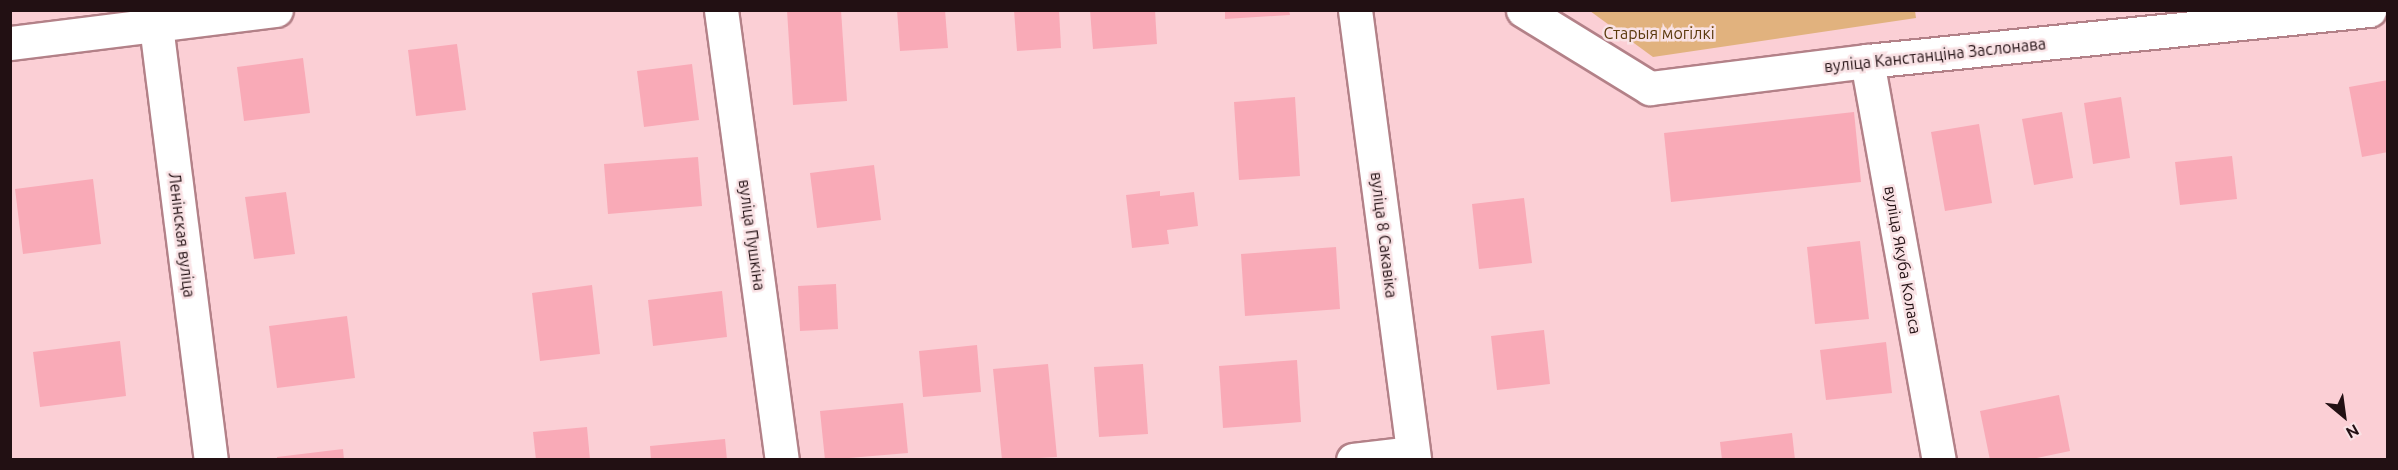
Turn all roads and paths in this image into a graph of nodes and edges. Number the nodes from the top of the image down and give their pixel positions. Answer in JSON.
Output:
{"nodes":[{"id":1,"x":276,"y":10,"type":"edge"},
{"id":2,"x":721,"y":10,"type":"edge"},
{"id":3,"x":1355,"y":10,"type":"edge"},
{"id":4,"x":1523,"y":10,"type":"edge"},
{"id":5,"x":2369,"y":10,"type":"edge"},
{"id":6,"x":155,"y":19,"type":"edge"},
{"id":7,"x":10,"y":43,"type":"edge"},
{"id":8,"x":1867,"y":61,"type":"junction"},
{"id":9,"x":1413,"y":456,"type":"edge"},
{"id":10,"x":211,"y":459,"type":"edge"},
{"id":11,"x":782,"y":459,"type":"edge"},
{"id":12,"x":1353,"y":459,"type":"edge"},
{"id":13,"x":1939,"y":459,"type":"edge"}],
"edges":[{"from":1,"to":6,"type":"street"},
{"from":2,"to":11,"type":"street","name":"вуліца Пушкіна"},
{"from":3,"to":9,"type":"street","name":"вуліца 8 Сакавіка"},
{"from":4,"to":8,"type":"street","name":"вуліца Канстанціна Заслонава"},
{"from":5,"to":8,"type":"street","name":"вуліца Канстанціна Заслонава"},
{"from":6,"to":7,"type":"street"},
{"from":6,"to":10,"type":"street","name":"Ленінская вуліца"},
{"from":8,"to":13,"type":"street","name":"вуліца Якуба Коласа"},
{"from":9,"to":12,"type":"street"}]}
